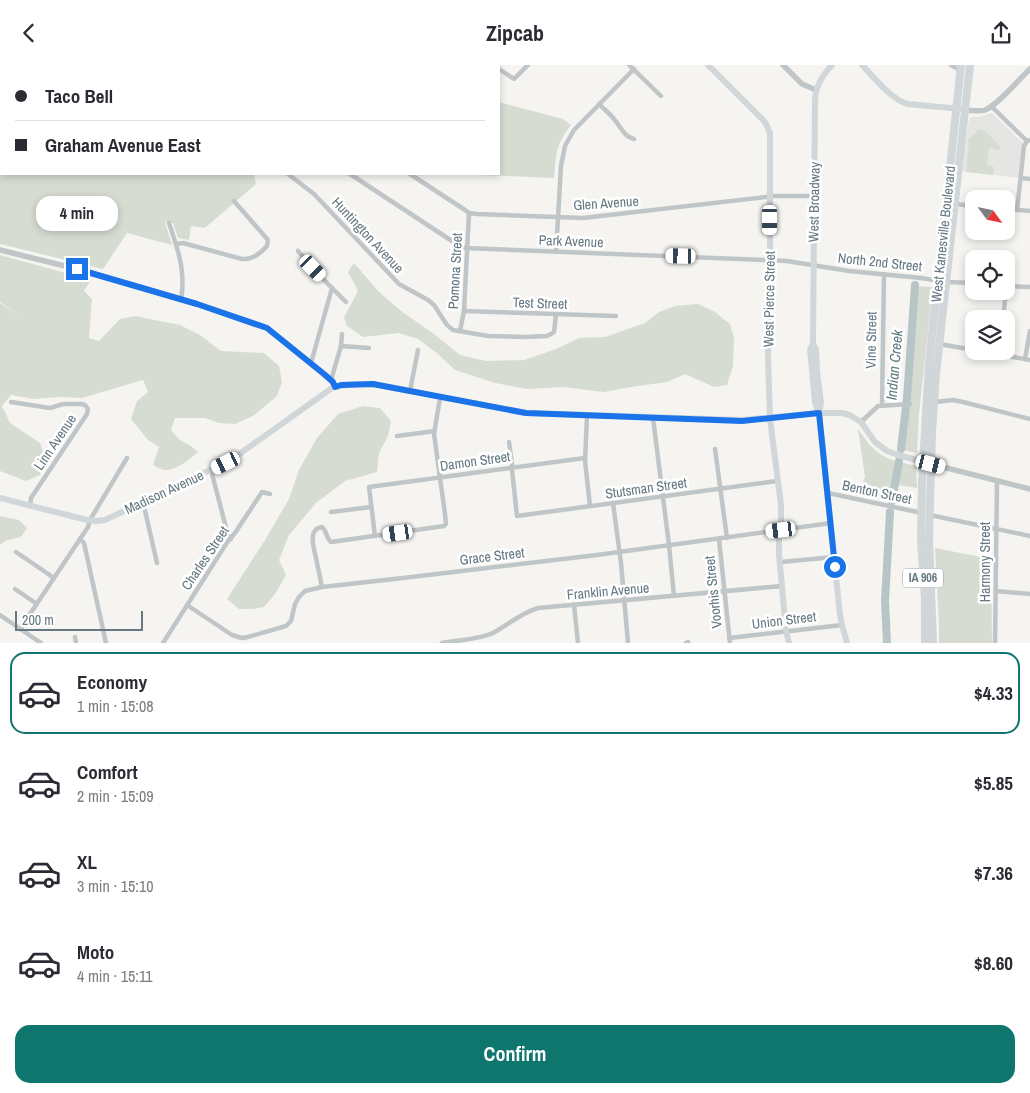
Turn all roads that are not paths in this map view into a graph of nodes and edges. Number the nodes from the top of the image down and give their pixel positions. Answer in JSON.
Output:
{"nodes":[{"id":1,"x":528,"y":65,"type":"edge"},
{"id":2,"x":629,"y":65,"type":"edge"},
{"id":3,"x":708,"y":65,"type":"edge"},
{"id":4,"x":783,"y":65,"type":"edge"},
{"id":5,"x":832,"y":65,"type":"edge"},
{"id":6,"x":862,"y":65,"type":"edge"},
{"id":7,"x":951,"y":65,"type":"edge"},
{"id":8,"x":970,"y":65,"type":"edge"},
{"id":9,"x":961,"y":68,"type":"edge"},
{"id":10,"x":634,"y":69,"type":"junction"},
{"id":11,"x":1030,"y":69,"type":"edge"},
{"id":12,"x":500,"y":70,"type":"edge"},
{"id":13,"x":816,"y":90,"type":"junction"},
{"id":14,"x":661,"y":96,"type":"dead end"},
{"id":15,"x":599,"y":104,"type":"junction"},
{"id":16,"x":991,"y":106,"type":"junction"},
{"id":17,"x":961,"y":109,"type":"junction"},
{"id":18,"x":634,"y":139,"type":"dead end"},
{"id":19,"x":1028,"y":141,"type":"edge"},
{"id":20,"x":289,"y":175,"type":"edge"},
{"id":21,"x":352,"y":175,"type":"edge"},
{"id":22,"x":412,"y":175,"type":"edge"},
{"id":23,"x":1021,"y":178,"type":"junction"},
{"id":24,"x":1030,"y":179,"type":"edge"},
{"id":25,"x":770,"y":196,"type":"junction"},
{"id":26,"x":814,"y":196,"type":"junction"},
{"id":27,"x":234,"y":201,"type":"dead end"},
{"id":28,"x":950,"y":204,"type":"junction"},
{"id":29,"x":965,"y":205,"type":"edge"},
{"id":30,"x":1017,"y":210,"type":"joint"},
{"id":31,"x":1030,"y":211,"type":"edge"},
{"id":32,"x":469,"y":213,"type":"junction"},
{"id":33,"x":558,"y":217,"type":"junction"},
{"id":34,"x":169,"y":223,"type":"dead end"},
{"id":35,"x":176,"y":244,"type":"junction"},
{"id":36,"x":467,"y":249,"type":"junction"},
{"id":37,"x":0,"y":250,"type":"edge"},
{"id":38,"x":298,"y":251,"type":"dead end"},
{"id":39,"x":556,"y":252,"type":"junction"},
{"id":40,"x":770,"y":259,"type":"junction"},
{"id":41,"x":813,"y":265,"type":"junction"},
{"id":42,"x":884,"y":275,"type":"junction"},
{"id":43,"x":942,"y":281,"type":"junction"},
{"id":44,"x":965,"y":282,"type":"edge"},
{"id":45,"x":1015,"y":286,"type":"edge"},
{"id":46,"x":1030,"y":287,"type":"edge"},
{"id":47,"x":332,"y":288,"type":"junction"},
{"id":48,"x":182,"y":300,"type":"junction"},
{"id":49,"x":346,"y":302,"type":"dead end"},
{"id":50,"x":464,"y":311,"type":"junction"},
{"id":51,"x":556,"y":315,"type":"junction"},
{"id":52,"x":616,"y":316,"type":"dead end"},
{"id":53,"x":460,"y":331,"type":"junction"},
{"id":54,"x":1030,"y":331,"type":"edge"},
{"id":55,"x":342,"y":335,"type":"dead end"},
{"id":56,"x":939,"y":344,"type":"junction"},
{"id":57,"x":340,"y":345,"type":"junction"},
{"id":58,"x":369,"y":348,"type":"dead end"},
{"id":59,"x":965,"y":348,"type":"edge"},
{"id":60,"x":418,"y":350,"type":"dead end"},
{"id":61,"x":1015,"y":356,"type":"edge"},
{"id":62,"x":1028,"y":359,"type":"edge"},
{"id":63,"x":311,"y":363,"type":"junction"},
{"id":64,"x":331,"y":380,"type":"junction"},
{"id":65,"x":335,"y":387,"type":"junction"},
{"id":66,"x":328,"y":390,"type":"junction"},
{"id":67,"x":410,"y":391,"type":"junction"},
{"id":68,"x":440,"y":397,"type":"junction"},
{"id":69,"x":11,"y":402,"type":"dead end"},
{"id":70,"x":930,"y":402,"type":"junction"},
{"id":71,"x":907,"y":404,"type":"dead end"},
{"id":72,"x":882,"y":406,"type":"junction"},
{"id":73,"x":819,"y":413,"type":"junction"},
{"id":74,"x":587,"y":416,"type":"junction"},
{"id":75,"x":653,"y":418,"type":"junction"},
{"id":76,"x":770,"y":419,"type":"junction"},
{"id":77,"x":1030,"y":419,"type":"edge"},
{"id":78,"x":861,"y":422,"type":"junction"},
{"id":79,"x":434,"y":431,"type":"junction"},
{"id":80,"x":397,"y":436,"type":"dead end"},
{"id":81,"x":509,"y":442,"type":"dead end"},
{"id":82,"x":715,"y":449,"type":"dead end"},
{"id":83,"x":128,"y":458,"type":"dead end"},
{"id":84,"x":585,"y":458,"type":"junction"},
{"id":85,"x":927,"y":463,"type":"junction"},
{"id":86,"x":512,"y":468,"type":"junction"},
{"id":87,"x":211,"y":470,"type":"junction"},
{"id":88,"x":440,"y":477,"type":"junction"},
{"id":89,"x":997,"y":480,"type":"junction"},
{"id":90,"x":777,"y":481,"type":"junction"},
{"id":91,"x":720,"y":489,"type":"junction"},
{"id":92,"x":1030,"y":489,"type":"edge"},
{"id":93,"x":828,"y":493,"type":"junction"},
{"id":94,"x":270,"y":494,"type":"dead end"},
{"id":95,"x":663,"y":497,"type":"junction"},
{"id":96,"x":0,"y":498,"type":"edge"},
{"id":97,"x":143,"y":502,"type":"junction"},
{"id":98,"x":613,"y":503,"type":"junction"},
{"id":99,"x":30,"y":505,"type":"junction"},
{"id":100,"x":371,"y":507,"type":"junction"},
{"id":101,"x":590,"y":507,"type":"junction"},
{"id":102,"x":332,"y":512,"type":"dead end"},
{"id":103,"x":926,"y":514,"type":"junction"},
{"id":104,"x":90,"y":520,"type":"junction"},
{"id":105,"x":831,"y":523,"type":"junction"},
{"id":106,"x":996,"y":529,"type":"junction"},
{"id":107,"x":781,"y":530,"type":"junction"},
{"id":108,"x":375,"y":536,"type":"junction"},
{"id":109,"x":1030,"y":536,"type":"edge"},
{"id":110,"x":727,"y":537,"type":"junction"},
{"id":111,"x":80,"y":539,"type":"junction"},
{"id":112,"x":231,"y":539,"type":"junction"},
{"id":113,"x":720,"y":539,"type":"junction"},
{"id":114,"x":669,"y":545,"type":"junction"},
{"id":115,"x":16,"y":552,"type":"dead end"},
{"id":116,"x":619,"y":552,"type":"junction"},
{"id":117,"x":834,"y":557,"type":"junction"},
{"id":118,"x":781,"y":562,"type":"junction"},
{"id":119,"x":156,"y":563,"type":"dead end"},
{"id":120,"x":54,"y":578,"type":"junction"},
{"id":121,"x":927,"y":583,"type":"junction"},
{"id":122,"x":782,"y":586,"type":"junction"},
{"id":123,"x":322,"y":587,"type":"junction"},
{"id":124,"x":15,"y":589,"type":"dead end"},
{"id":125,"x":996,"y":591,"type":"junction"},
{"id":126,"x":724,"y":592,"type":"junction"},
{"id":127,"x":1030,"y":594,"type":"edge"},
{"id":128,"x":674,"y":596,"type":"junction"},
{"id":129,"x":624,"y":601,"type":"junction"},
{"id":130,"x":37,"y":604,"type":"junction"},
{"id":131,"x":187,"y":605,"type":"junction"},
{"id":132,"x":574,"y":605,"type":"junction"},
{"id":133,"x":0,"y":615,"type":"edge"},
{"id":134,"x":842,"y":625,"type":"junction"},
{"id":135,"x":20,"y":629,"type":"junction"},
{"id":136,"x":786,"y":631,"type":"junction"},
{"id":137,"x":75,"y":637,"type":"dead end"},
{"id":138,"x":730,"y":641,"type":"edge"},
{"id":139,"x":41,"y":643,"type":"edge"},
{"id":140,"x":76,"y":643,"type":"edge"},
{"id":141,"x":106,"y":643,"type":"edge"},
{"id":142,"x":163,"y":643,"type":"edge"},
{"id":143,"x":442,"y":643,"type":"edge"},
{"id":144,"x":578,"y":643,"type":"edge"},
{"id":145,"x":628,"y":643,"type":"edge"},
{"id":146,"x":789,"y":643,"type":"edge"},
{"id":147,"x":848,"y":643,"type":"edge"},
{"id":148,"x":925,"y":643,"type":"edge"},
{"id":149,"x":933,"y":643,"type":"edge"},
{"id":150,"x":996,"y":643,"type":"edge"}],
"edges":[{"from":1,"to":12,"type":"street"},
{"from":2,"to":10,"type":"street"},
{"from":3,"to":25,"type":"main road","name":"West Pierce Street"},
{"from":4,"to":13,"type":"street"},
{"from":5,"to":13,"type":"main road","name":"West Broadway"},
{"from":6,"to":17,"type":"main road"},
{"from":7,"to":9,"type":"street"},
{"from":8,"to":17,"type":"main road","name":"West Kanesville Boulevard","number":"IA 906"},
{"from":9,"to":17,"type":"main road","name":"West Kanesville Boulevard","number":"IA 906"},
{"from":10,"to":14,"type":"street"},
{"from":10,"to":15,"type":"street"},
{"from":11,"to":16,"type":"street"},
{"from":13,"to":26,"type":"main road","name":"West Broadway"},
{"from":15,"to":18,"type":"street"},
{"from":15,"to":33,"type":"street"},
{"from":16,"to":17,"type":"street"},
{"from":16,"to":19,"type":"street"},
{"from":17,"to":28,"type":"main road","name":"West Kanesville Boulevard","number":"IA 906"},
{"from":19,"to":23,"type":"street"},
{"from":20,"to":53,"type":"street","name":"Huntington Avenue"},
{"from":21,"to":36,"type":"street","name":"Park Avenue"},
{"from":22,"to":32,"type":"street","name":"Glen Avenue"},
{"from":23,"to":24,"type":"street"},
{"from":23,"to":30,"type":"street"},
{"from":25,"to":26,"type":"street","name":"Glen Avenue"},
{"from":25,"to":33,"type":"street","name":"Glen Avenue"},
{"from":25,"to":40,"type":"main road","name":"West Pierce Street"},
{"from":26,"to":41,"type":"main road","name":"West Broadway"},
{"from":27,"to":35,"type":"street"},
{"from":28,"to":29,"type":"street"},
{"from":28,"to":43,"type":"main road","name":"West Kanesville Boulevard","number":"IA 906"},
{"from":30,"to":31,"type":"street"},
{"from":32,"to":33,"type":"street","name":"Glen Avenue"},
{"from":32,"to":36,"type":"street","name":"Pomona Street"},
{"from":33,"to":39,"type":"street"},
{"from":34,"to":35,"type":"street"},
{"from":35,"to":48,"type":"street"},
{"from":36,"to":39,"type":"street","name":"Park Avenue"},
{"from":36,"to":50,"type":"street","name":"Pomona Street"},
{"from":37,"to":48,"type":"street"},
{"from":38,"to":47,"type":"street"},
{"from":39,"to":40,"type":"street","name":"Park Avenue"},
{"from":40,"to":41,"type":"street","name":"Park Avenue"},
{"from":40,"to":76,"type":"main road","name":"West Pierce Street"},
{"from":41,"to":42,"type":"street","name":"North 2nd Street"},
{"from":41,"to":73,"type":"main road","name":"West Broadway"},
{"from":42,"to":43,"type":"street","name":"North 2nd Street"},
{"from":42,"to":72,"type":"street","name":"Vine Street"},
{"from":43,"to":44,"type":"street","name":"North 2nd Street"},
{"from":43,"to":56,"type":"main road","name":"West Kanesville Boulevard","number":"IA 906"},
{"from":43,"to":70,"type":"main road","name":"West Kanesville Boulevard","number":"IA 906"},
{"from":45,"to":46,"type":"street"},
{"from":47,"to":49,"type":"street"},
{"from":47,"to":63,"type":"street"},
{"from":48,"to":63,"type":"street"},
{"from":50,"to":51,"type":"street","name":"Test Street"},
{"from":50,"to":53,"type":"street","name":"Pomona Street"},
{"from":51,"to":52,"type":"street","name":"Test Street"},
{"from":51,"to":53,"type":"street","name":"Huntington Avenue"},
{"from":54,"to":62,"type":"street"},
{"from":55,"to":57,"type":"street"},
{"from":56,"to":59,"type":"street"},
{"from":56,"to":70,"type":"main road","name":"West Kanesville Boulevard","number":"IA 906"},
{"from":57,"to":58,"type":"street"},
{"from":57,"to":64,"type":"street"},
{"from":60,"to":67,"type":"street"},
{"from":61,"to":62,"type":"street"},
{"from":63,"to":64,"type":"street"},
{"from":64,"to":65,"type":"street"},
{"from":64,"to":66,"type":"main road"},
{"from":65,"to":66,"type":"main road","name":"Madison Avenue"},
{"from":65,"to":67,"type":"main road","name":"Madison Avenue"},
{"from":66,"to":87,"type":"main road","name":"Madison Avenue"},
{"from":67,"to":68,"type":"main road","name":"Madison Avenue"},
{"from":68,"to":74,"type":"main road","name":"Madison Avenue"},
{"from":68,"to":79,"type":"street"},
{"from":69,"to":99,"type":"street","name":"Linn Avenue"},
{"from":70,"to":77,"type":"street"},
{"from":70,"to":85,"type":"main road","number":"IA 906"},
{"from":71,"to":72,"type":"street"},
{"from":72,"to":78,"type":"street"},
{"from":73,"to":76,"type":"main road","name":"Madison Avenue"},
{"from":73,"to":78,"type":"main road","name":"Madison Avenue"},
{"from":73,"to":93,"type":"main road","name":"West Broadway"},
{"from":74,"to":75,"type":"main road","name":"Madison Avenue"},
{"from":74,"to":84,"type":"street"},
{"from":75,"to":76,"type":"main road","name":"Madison Avenue"},
{"from":75,"to":95,"type":"street"},
{"from":76,"to":90,"type":"main road","name":"West Pierce Street"},
{"from":78,"to":85,"type":"main road"},
{"from":79,"to":80,"type":"street"},
{"from":79,"to":88,"type":"street"},
{"from":81,"to":86,"type":"street"},
{"from":82,"to":91,"type":"street","name":"Voorhis Street"},
{"from":83,"to":104,"type":"street"},
{"from":84,"to":86,"type":"street","name":"Damon Street"},
{"from":84,"to":101,"type":"street"},
{"from":85,"to":89,"type":"street"},
{"from":85,"to":103,"type":"main road","number":"IA 906"},
{"from":86,"to":88,"type":"street","name":"Damon Street"},
{"from":86,"to":101,"type":"street","name":"Stutsman Street"},
{"from":87,"to":97,"type":"main road","name":"Madison Avenue"},
{"from":87,"to":112,"type":"street"},
{"from":88,"to":100,"type":"street","name":"Damon Street"},
{"from":88,"to":108,"type":"street"},
{"from":89,"to":92,"type":"street"},
{"from":89,"to":106,"type":"street","name":"Harmony Street"},
{"from":90,"to":91,"type":"street","name":"Stutsman Street"},
{"from":90,"to":107,"type":"main road","name":"West Pierce Street"},
{"from":91,"to":95,"type":"street","name":"Stutsman Street"},
{"from":91,"to":110,"type":"street","name":"Voorhis Street"},
{"from":93,"to":103,"type":"street","name":"Benton Street"},
{"from":93,"to":105,"type":"main road","name":"West Broadway"},
{"from":94,"to":112,"type":"street","name":"Charles Street"},
{"from":95,"to":98,"type":"street","name":"Stutsman Street"},
{"from":95,"to":114,"type":"street"},
{"from":96,"to":99,"type":"main road","name":"Madison Avenue"},
{"from":97,"to":104,"type":"main road","name":"Madison Avenue"},
{"from":97,"to":119,"type":"street"},
{"from":98,"to":101,"type":"street","name":"Stutsman Street"},
{"from":98,"to":116,"type":"street"},
{"from":99,"to":104,"type":"main road","name":"Madison Avenue"},
{"from":100,"to":102,"type":"street"},
{"from":100,"to":108,"type":"street"},
{"from":103,"to":106,"type":"street","name":"Benton Street"},
{"from":103,"to":121,"type":"main road","number":"IA 906"},
{"from":104,"to":111,"type":"street"},
{"from":105,"to":107,"type":"street","name":"Grace Street"},
{"from":105,"to":117,"type":"main road","name":"West Broadway"},
{"from":106,"to":109,"type":"street","name":"Benton Street"},
{"from":106,"to":125,"type":"street","name":"Harmony Street"},
{"from":107,"to":110,"type":"street","name":"Grace Street"},
{"from":107,"to":118,"type":"main road","name":"West Pierce Street"},
{"from":108,"to":123,"type":"street"},
{"from":110,"to":113,"type":"street","name":"Grace Street"},
{"from":111,"to":120,"type":"street"},
{"from":111,"to":141,"type":"street"},
{"from":112,"to":131,"type":"street","name":"Charles Street"},
{"from":113,"to":114,"type":"street","name":"Grace Street"},
{"from":113,"to":126,"type":"street","name":"Voorhis Street"},
{"from":114,"to":116,"type":"street","name":"Grace Street"},
{"from":114,"to":128,"type":"street"},
{"from":115,"to":120,"type":"street"},
{"from":116,"to":123,"type":"street","name":"Grace Street"},
{"from":116,"to":129,"type":"street"},
{"from":117,"to":118,"type":"street"},
{"from":117,"to":134,"type":"main road","name":"West Broadway"},
{"from":118,"to":122,"type":"main road","name":"West Pierce Street"},
{"from":120,"to":130,"type":"street"},
{"from":121,"to":148,"type":"main road","number":"IA 906"},
{"from":121,"to":149,"type":"main road","number":"IA 906"},
{"from":122,"to":126,"type":"street","name":"Franklin Avenue"},
{"from":122,"to":136,"type":"main road","name":"West Pierce Street"},
{"from":123,"to":131,"type":"street","name":"Grace Street"},
{"from":124,"to":130,"type":"street"},
{"from":125,"to":127,"type":"street"},
{"from":125,"to":150,"type":"street","name":"Harmony Street"},
{"from":126,"to":128,"type":"street","name":"Franklin Avenue"},
{"from":126,"to":138,"type":"street","name":"Voorhis Street"},
{"from":128,"to":129,"type":"street","name":"Franklin Avenue"},
{"from":129,"to":132,"type":"street","name":"Franklin Avenue"},
{"from":129,"to":145,"type":"street"},
{"from":130,"to":135,"type":"street"},
{"from":131,"to":142,"type":"street","name":"Charles Street"},
{"from":132,"to":143,"type":"street","name":"Franklin Avenue"},
{"from":132,"to":144,"type":"street"},
{"from":133,"to":135,"type":"street"},
{"from":134,"to":136,"type":"street","name":"Union Street"},
{"from":134,"to":147,"type":"main road","name":"West Broadway"},
{"from":135,"to":139,"type":"street"},
{"from":136,"to":138,"type":"street","name":"Union Street"},
{"from":136,"to":146,"type":"main road","name":"West Pierce Street"},
{"from":137,"to":140,"type":"street"}]}
